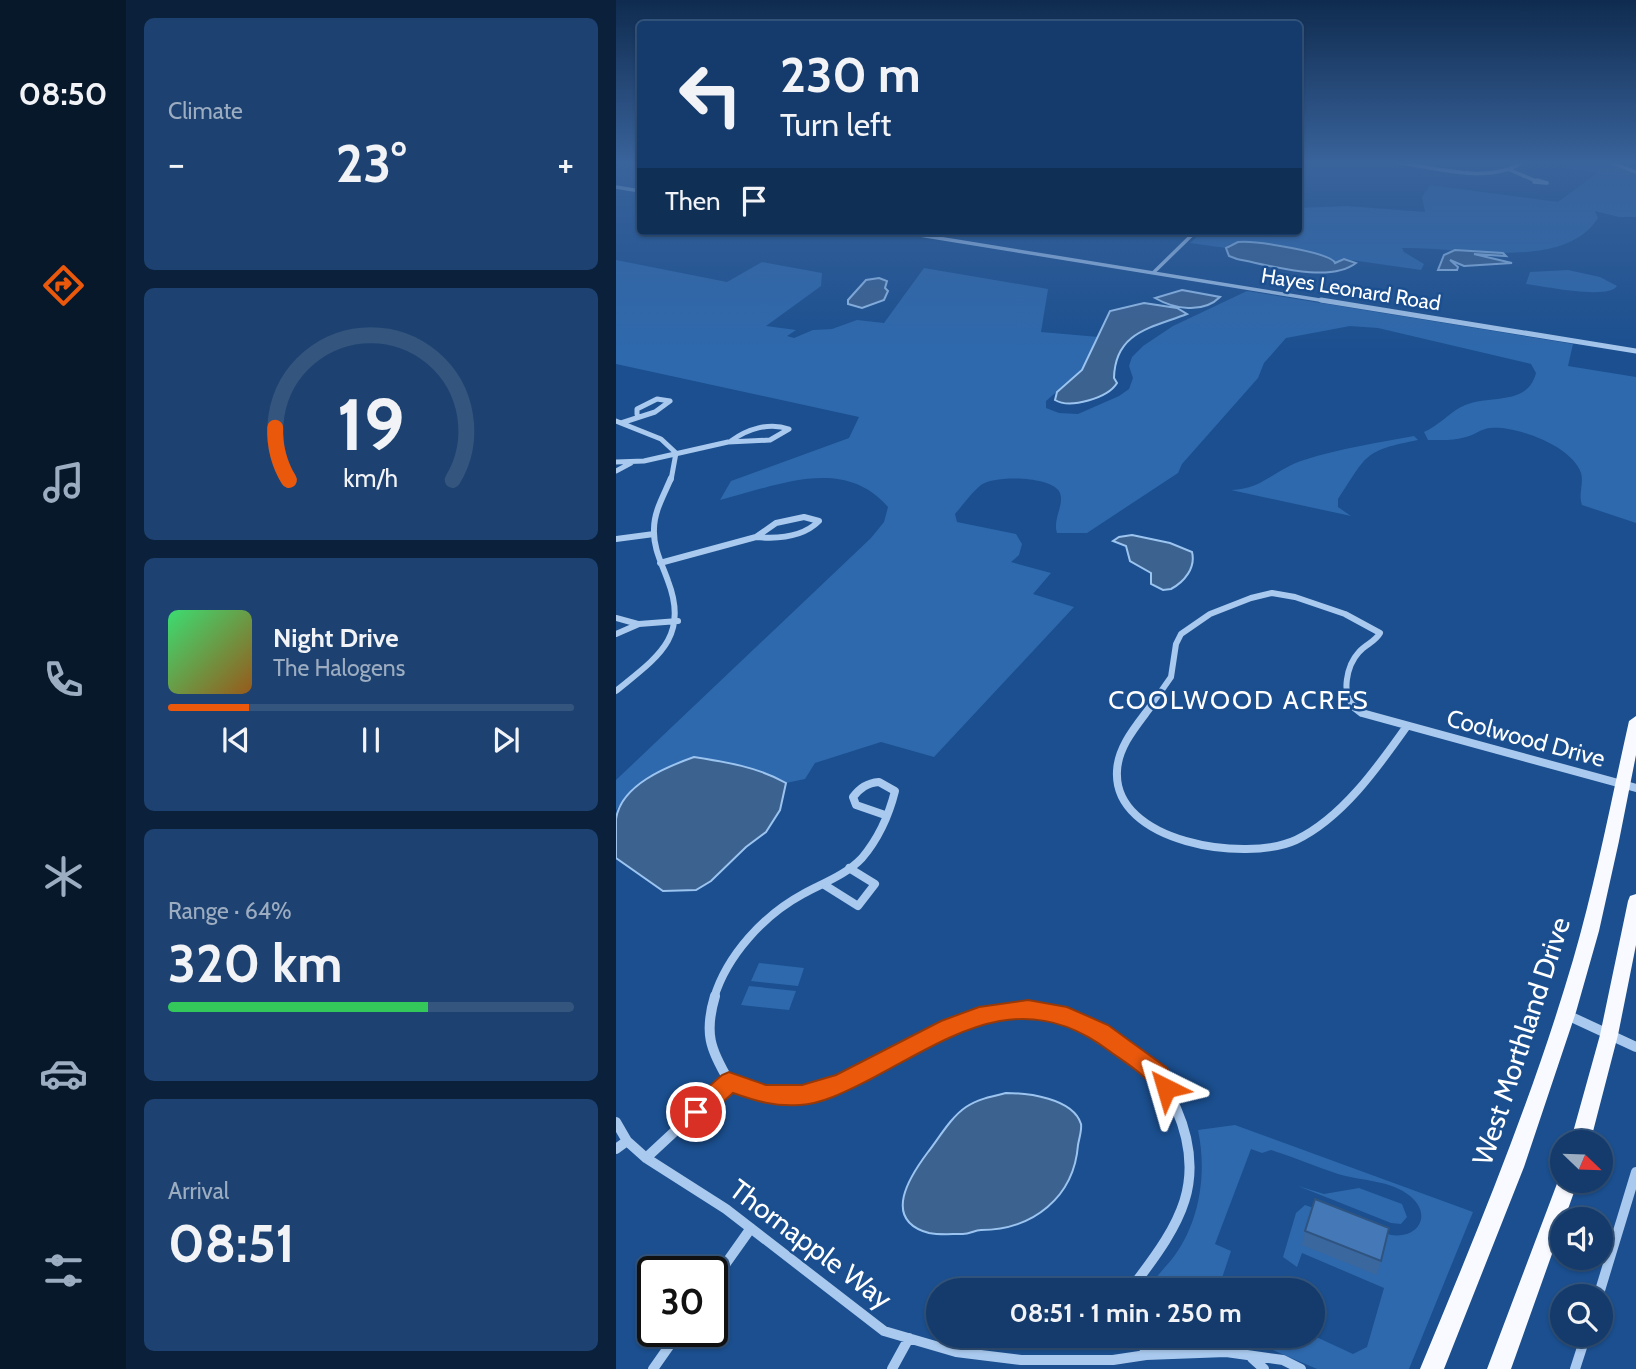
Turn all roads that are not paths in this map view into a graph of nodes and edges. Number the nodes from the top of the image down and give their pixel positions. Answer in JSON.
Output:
{"nodes":[{"id":1,"x":920,"y":235,"type":"edge"},
{"id":2,"x":1192,"y":235,"type":"edge"},
{"id":3,"x":1153,"y":273,"type":"junction"},
{"id":4,"x":1636,"y":351,"type":"edge"},
{"id":5,"x":637,"y":414,"type":"junction"},
{"id":6,"x":618,"y":422,"type":"edge"},
{"id":7,"x":731,"y":441,"type":"junction"},
{"id":8,"x":676,"y":453,"type":"junction"},
{"id":9,"x":616,"y":462,"type":"edge"},
{"id":10,"x":635,"y":462,"type":"junction"},
{"id":11,"x":616,"y":471,"type":"edge"},
{"id":12,"x":654,"y":534,"type":"junction"},
{"id":13,"x":756,"y":537,"type":"junction"},
{"id":14,"x":617,"y":540,"type":"edge"},
{"id":15,"x":660,"y":563,"type":"junction"},
{"id":16,"x":616,"y":618,"type":"edge"},
{"id":17,"x":678,"y":621,"type":"junction"},
{"id":18,"x":639,"y":624,"type":"junction"},
{"id":19,"x":616,"y":634,"type":"edge"},
{"id":20,"x":616,"y":691,"type":"edge"},
{"id":21,"x":1636,"y":721,"type":"edge"},
{"id":22,"x":1407,"y":726,"type":"junction"},
{"id":23,"x":1629,"y":786,"type":"edge"},
{"id":24,"x":885,"y":815,"type":"junction"},
{"id":25,"x":849,"y":868,"type":"junction"},
{"id":26,"x":823,"y":884,"type":"junction"},
{"id":27,"x":1636,"y":901,"type":"edge"},
{"id":28,"x":1565,"y":1014,"type":"junction"},
{"id":29,"x":1609,"y":1035,"type":"junction"},
{"id":30,"x":1636,"y":1047,"type":"edge"},
{"id":31,"x":729,"y":1082,"type":"junction"},
{"id":32,"x":616,"y":1122,"type":"edge"},
{"id":33,"x":1583,"y":1130,"type":"edge"},
{"id":34,"x":627,"y":1141,"type":"junction"},
{"id":35,"x":616,"y":1149,"type":"edge"},
{"id":36,"x":646,"y":1158,"type":"junction"},
{"id":37,"x":1636,"y":1172,"type":"edge"},
{"id":38,"x":1563,"y":1194,"type":"edge"},
{"id":39,"x":751,"y":1227,"type":"junction"},
{"id":40,"x":728,"y":1260,"type":"edge"},
{"id":41,"x":1139,"y":1278,"type":"edge"},
{"id":42,"x":1602,"y":1284,"type":"edge"},
{"id":43,"x":909,"y":1338,"type":"junction"},
{"id":44,"x":668,"y":1347,"type":"edge"},
{"id":45,"x":1582,"y":1347,"type":"edge"},
{"id":46,"x":1144,"y":1348,"type":"edge"},
{"id":47,"x":1146,"y":1355,"type":"junction"},
{"id":48,"x":1252,"y":1358,"type":"junction"},
{"id":49,"x":1114,"y":1365,"type":"edge"},
{"id":50,"x":653,"y":1369,"type":"edge"},
{"id":51,"x":892,"y":1369,"type":"edge"},
{"id":52,"x":1264,"y":1369,"type":"edge"},
{"id":53,"x":1301,"y":1369,"type":"edge"},
{"id":54,"x":1432,"y":1369,"type":"edge"},
{"id":55,"x":1499,"y":1369,"type":"edge"},
{"id":56,"x":1575,"y":1369,"type":"edge"}],
"edges":[{"from":1,"to":3,"type":"street","name":"Hayes Leonard Road"},
{"from":2,"to":3,"type":"street"},
{"from":3,"to":4,"type":"street","name":"Hayes Leonard Road"},
{"from":5,"to":5,"type":"street"},
{"from":5,"to":6,"type":"street"},
{"from":6,"to":8,"type":"street"},
{"from":7,"to":7,"type":"street"},
{"from":7,"to":8,"type":"street"},
{"from":8,"to":10,"type":"street"},
{"from":8,"to":12,"type":"street"},
{"from":9,"to":10,"type":"street"},
{"from":10,"to":11,"type":"street"},
{"from":12,"to":14,"type":"street"},
{"from":12,"to":15,"type":"street"},
{"from":13,"to":13,"type":"street"},
{"from":13,"to":15,"type":"street"},
{"from":15,"to":17,"type":"street"},
{"from":16,"to":18,"type":"street"},
{"from":17,"to":18,"type":"street"},
{"from":17,"to":20,"type":"street"},
{"from":18,"to":19,"type":"street"},
{"from":21,"to":23,"type":"highway","name":"West Morthland Drive"},
{"from":22,"to":22,"type":"street","name":"Coolwood Drive"},
{"from":22,"to":23,"type":"street","name":"Coolwood Drive"},
{"from":23,"to":28,"type":"highway","name":"West Morthland Drive"},
{"from":24,"to":24,"type":"street"},
{"from":24,"to":25,"type":"street"},
{"from":25,"to":26,"type":"street"},
{"from":25,"to":26,"type":"street"},
{"from":26,"to":31,"type":"street"},
{"from":27,"to":29,"type":"highway"},
{"from":28,"to":29,"type":"street"},
{"from":28,"to":54,"type":"highway","name":"West Morthland Drive"},
{"from":29,"to":30,"type":"street"},
{"from":29,"to":33,"type":"highway"},
{"from":31,"to":36,"type":"street"},
{"from":31,"to":41,"type":"street"},
{"from":32,"to":34,"type":"street","name":"Thornapple Way"},
{"from":34,"to":35,"type":"street"},
{"from":34,"to":36,"type":"street","name":"Thornapple Way"},
{"from":36,"to":39,"type":"street","name":"Thornapple Way"},
{"from":37,"to":42,"type":"street"},
{"from":38,"to":55,"type":"highway"},
{"from":39,"to":40,"type":"street"},
{"from":39,"to":43,"type":"street","name":"Thornapple Way"},
{"from":43,"to":49,"type":"street","name":"Thornapple Way"},
{"from":43,"to":51,"type":"street"},
{"from":44,"to":50,"type":"street"},
{"from":45,"to":56,"type":"street"},
{"from":46,"to":47,"type":"street"},
{"from":47,"to":48,"type":"street","name":"Thornapple Way"},
{"from":47,"to":49,"type":"street","name":"Thornapple Way"},
{"from":48,"to":52,"type":"street"},
{"from":48,"to":53,"type":"street","name":"Thornapple Way"}]}
